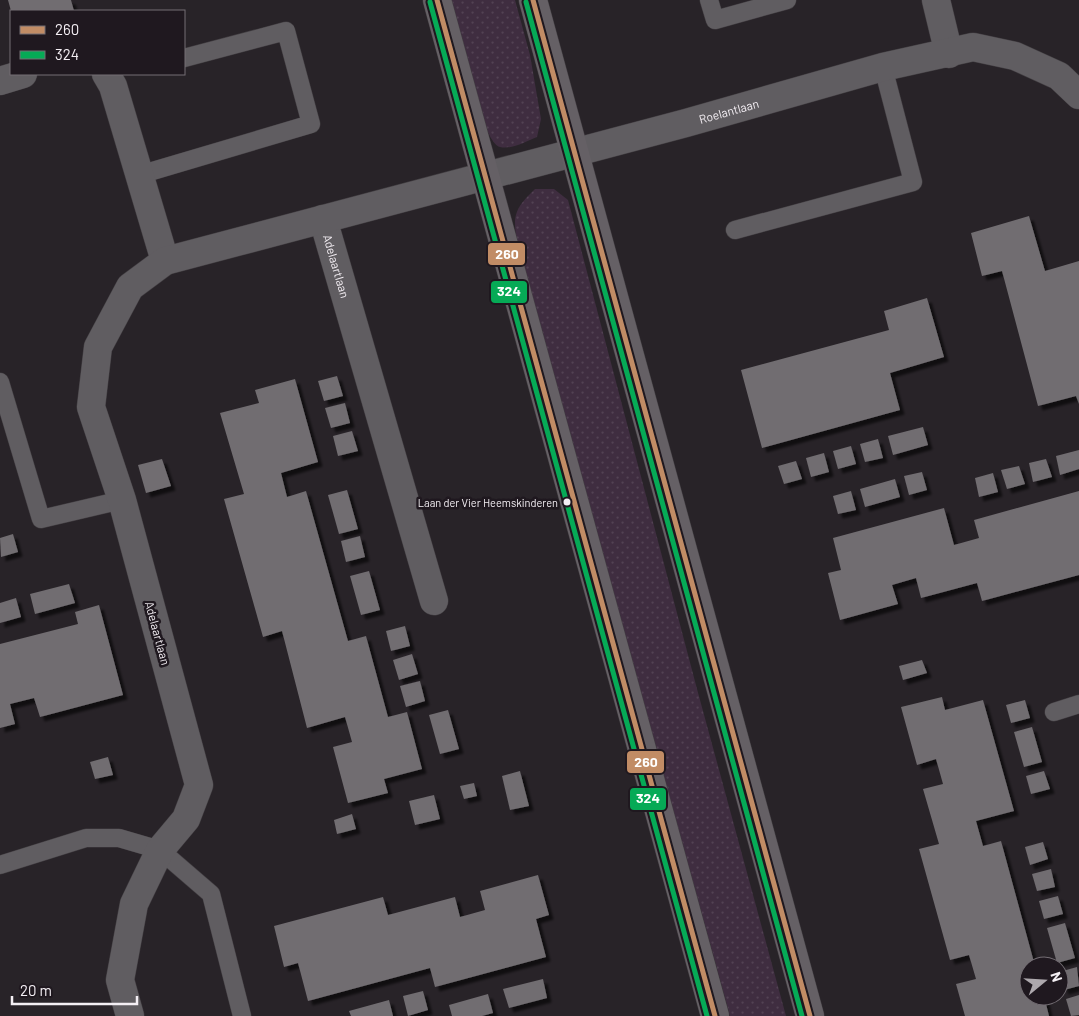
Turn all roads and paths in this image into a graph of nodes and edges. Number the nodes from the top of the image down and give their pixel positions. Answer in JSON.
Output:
{"nodes":[{"id":1,"x":437,"y":0,"type":"edge"},
{"id":2,"x":532,"y":0,"type":"edge"},
{"id":3,"x":709,"y":0,"type":"edge"},
{"id":4,"x":787,"y":0,"type":"edge"},
{"id":5,"x":936,"y":0,"type":"edge"},
{"id":6,"x":949,"y":54,"type":"junction"},
{"id":7,"x":185,"y":58,"type":"edge"},
{"id":8,"x":883,"y":67,"type":"junction"},
{"id":9,"x":20,"y":75,"type":"edge"},
{"id":10,"x":113,"y":75,"type":"edge"},
{"id":11,"x":0,"y":81,"type":"edge"},
{"id":12,"x":1079,"y":95,"type":"edge"},
{"id":13,"x":574,"y":152,"type":"junction"},
{"id":14,"x":139,"y":175,"type":"junction"},
{"id":15,"x":485,"y":177,"type":"junction"},
{"id":16,"x":323,"y":219,"type":"junction"},
{"id":17,"x":735,"y":230,"type":"dead end"},
{"id":18,"x":165,"y":261,"type":"junction"},
{"id":19,"x":0,"y":382,"type":"edge"},
{"id":20,"x":122,"y":500,"type":"junction"},
{"id":21,"x":434,"y":601,"type":"dead end"},
{"id":22,"x":1079,"y":704,"type":"edge"},
{"id":23,"x":1054,"y":712,"type":"dead end"},
{"id":24,"x":160,"y":850,"type":"junction"},
{"id":25,"x":0,"y":865,"type":"edge"},
{"id":26,"x":130,"y":1016,"type":"edge"},
{"id":27,"x":242,"y":1016,"type":"edge"},
{"id":28,"x":715,"y":1016,"type":"edge"},
{"id":29,"x":810,"y":1016,"type":"edge"}],
"edges":[{"from":1,"to":15,"type":"street"},
{"from":2,"to":13,"type":"street"},
{"from":3,"to":4,"type":"lane"},
{"from":5,"to":6,"type":"street"},
{"from":6,"to":8,"type":"street","name":"Roelantlaan"},
{"from":6,"to":12,"type":"street","name":"Roelantlaan"},
{"from":7,"to":14,"type":"lane"},
{"from":8,"to":13,"type":"street","name":"Roelantlaan"},
{"from":8,"to":17,"type":"lane"},
{"from":9,"to":11,"type":"street"},
{"from":10,"to":14,"type":"street"},
{"from":13,"to":15,"type":"street","name":"Roelantlaan"},
{"from":13,"to":29,"type":"street"},
{"from":14,"to":18,"type":"street"},
{"from":15,"to":16,"type":"street","name":"Adelaartlaan"},
{"from":15,"to":28,"type":"street"},
{"from":16,"to":18,"type":"street","name":"Adelaartlaan"},
{"from":16,"to":21,"type":"street","name":"Adelaartlaan"},
{"from":18,"to":20,"type":"street","name":"Adelaartlaan"},
{"from":19,"to":20,"type":"lane"},
{"from":20,"to":24,"type":"street","name":"Adelaartlaan"},
{"from":22,"to":23,"type":"lane"},
{"from":24,"to":25,"type":"lane"},
{"from":24,"to":26,"type":"street","name":"Adelaartlaan"},
{"from":24,"to":27,"type":"lane"}]}
